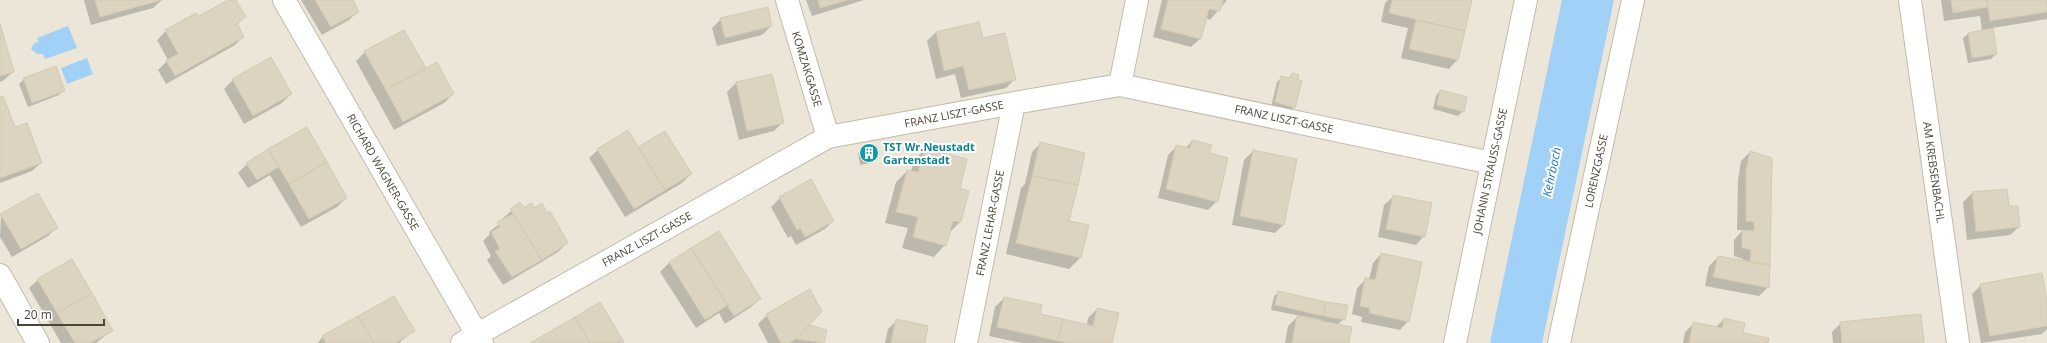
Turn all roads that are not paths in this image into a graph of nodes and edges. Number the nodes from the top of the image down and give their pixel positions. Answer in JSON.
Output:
{"nodes":[{"id":1,"x":284,"y":0,"type":"edge"},
{"id":2,"x":787,"y":0,"type":"edge"},
{"id":3,"x":1137,"y":0,"type":"edge"},
{"id":4,"x":1526,"y":0,"type":"edge"},
{"id":5,"x":1633,"y":0,"type":"edge"},
{"id":6,"x":1910,"y":0,"type":"edge"},
{"id":7,"x":1120,"y":84,"type":"junction"},
{"id":8,"x":1014,"y":103,"type":"junction"},
{"id":9,"x":828,"y":137,"type":"junction"},
{"id":10,"x":1492,"y":163,"type":"junction"},
{"id":11,"x":2,"y":286,"type":"edge"},
{"id":12,"x":474,"y":340,"type":"edge"},
{"id":13,"x":38,"y":343,"type":"edge"},
{"id":14,"x":966,"y":343,"type":"edge"},
{"id":15,"x":1455,"y":343,"type":"edge"},
{"id":16,"x":1560,"y":343,"type":"edge"},
{"id":17,"x":1958,"y":343,"type":"edge"}],
"edges":[{"from":1,"to":12,"type":"street","name":"RICHARD WAGNER-GASSE"},
{"from":2,"to":9,"type":"street","name":"KOMZAKGASSE"},
{"from":3,"to":7,"type":"street"},
{"from":4,"to":10,"type":"street","name":"JOHANN STRAUSS-GASSE"},
{"from":5,"to":16,"type":"street","name":"LORENZGASSE"},
{"from":6,"to":17,"type":"street","name":"AM KREBSENBACHL"},
{"from":7,"to":8,"type":"street","name":"FRANZ LISZT-GASSE"},
{"from":7,"to":10,"type":"street","name":"FRANZ LISZT-GASSE"},
{"from":8,"to":9,"type":"street","name":"FRANZ LISZT-GASSE"},
{"from":8,"to":14,"type":"street","name":"FRANZ LEHAR-GASSE"},
{"from":9,"to":12,"type":"street","name":"FRANZ LISZT-GASSE"},
{"from":10,"to":15,"type":"street","name":"JOHANN STRAUSS-GASSE"},
{"from":11,"to":13,"type":"street"}]}
